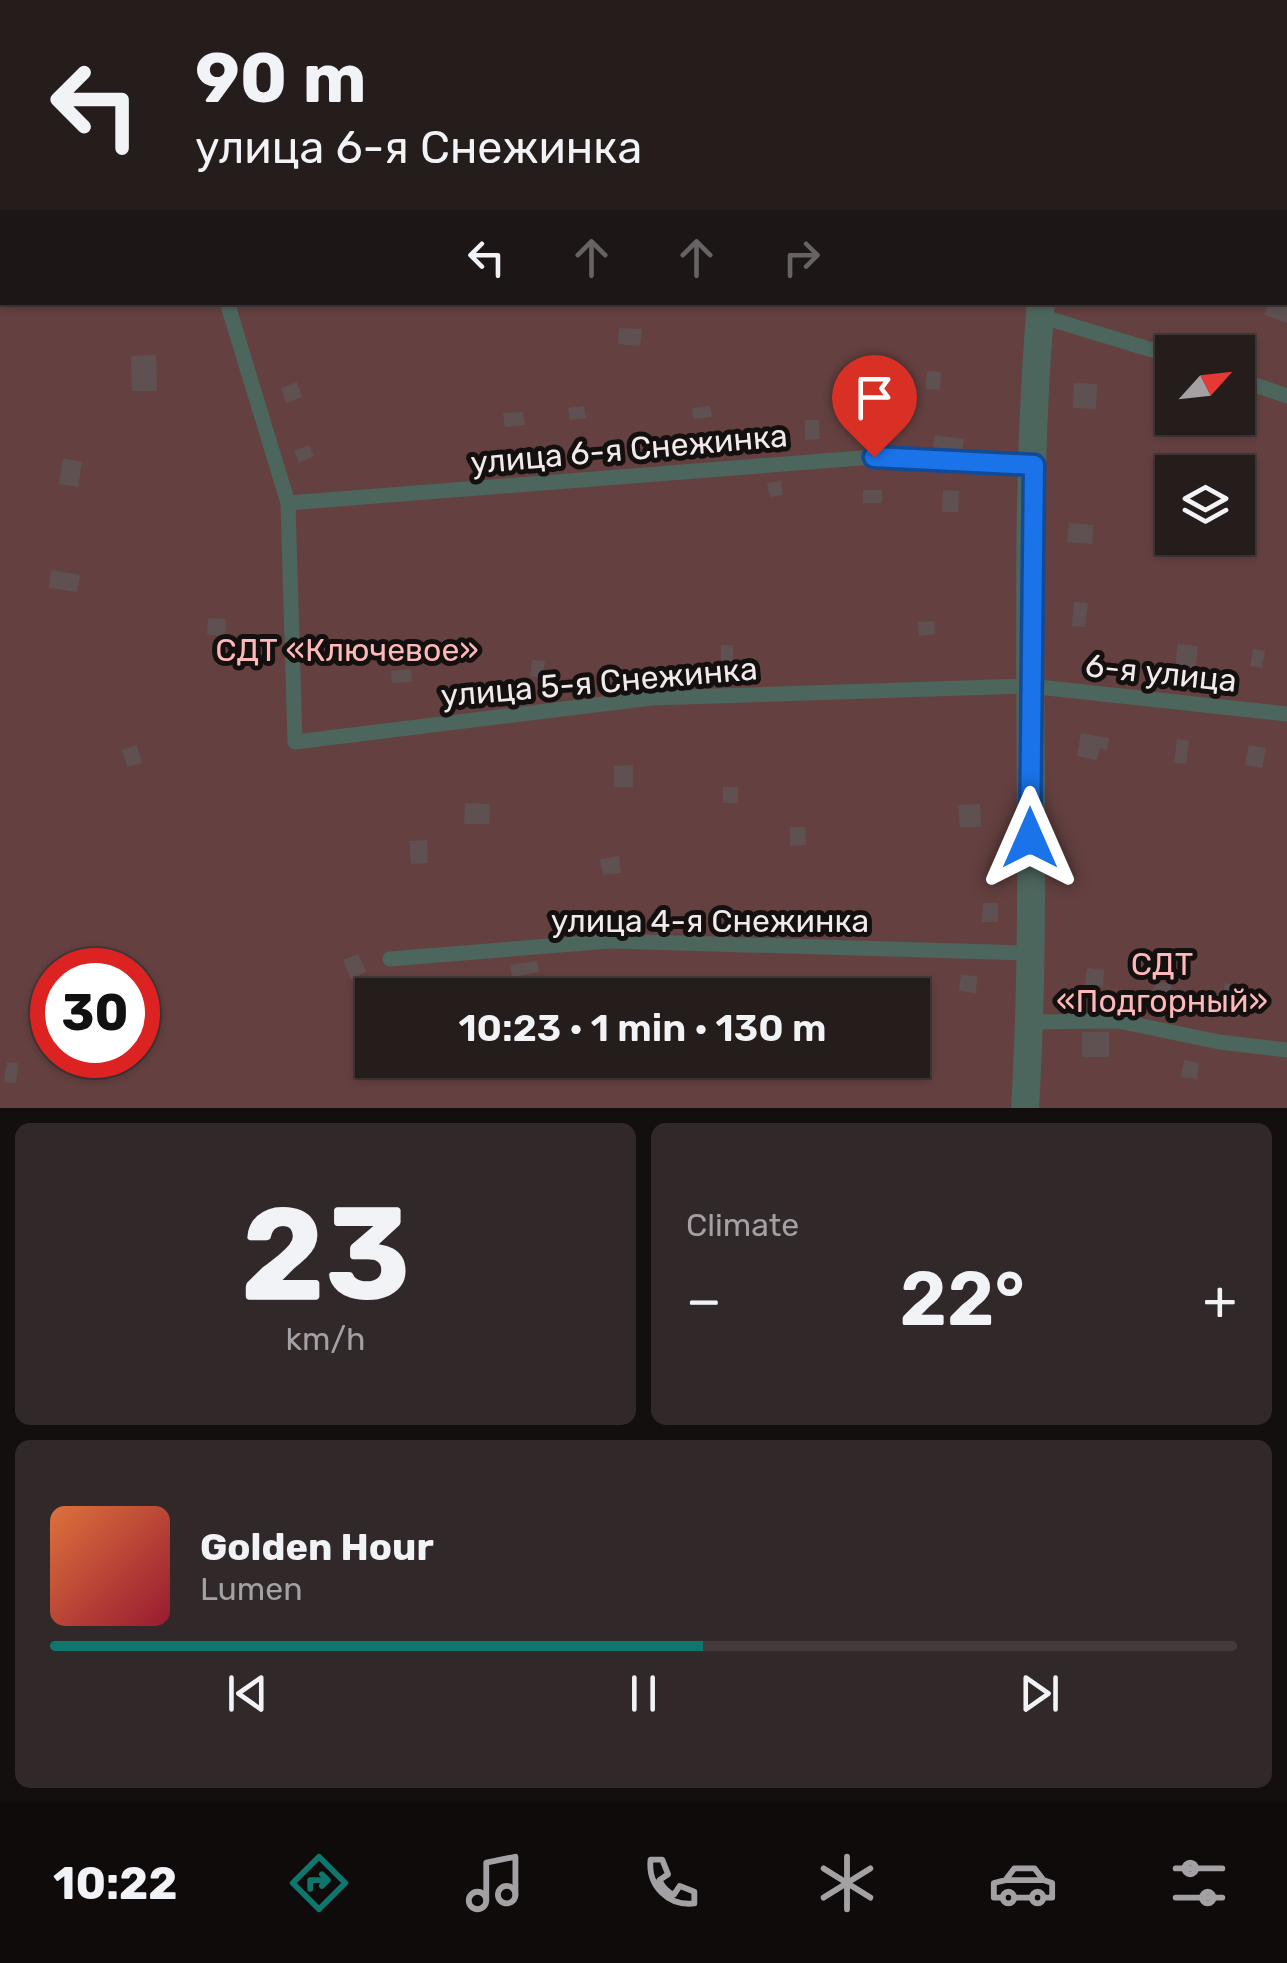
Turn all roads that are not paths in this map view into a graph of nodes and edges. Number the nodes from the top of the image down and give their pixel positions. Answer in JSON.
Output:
{"nodes":[{"id":1,"x":228,"y":305,"type":"edge"},
{"id":2,"x":1040,"y":306,"type":"edge"},
{"id":3,"x":1155,"y":350,"type":"edge"},
{"id":4,"x":1255,"y":384,"type":"edge"},
{"id":5,"x":1287,"y":396,"type":"edge"},
{"id":6,"x":1034,"y":465,"type":"junction"},
{"id":7,"x":288,"y":503,"type":"junction"},
{"id":8,"x":1030,"y":686,"type":"junction"},
{"id":9,"x":1287,"y":714,"type":"edge"},
{"id":10,"x":1030,"y":953,"type":"junction"},
{"id":11,"x":390,"y":960,"type":"dead end"},
{"id":12,"x":1030,"y":1022,"type":"junction"},
{"id":13,"x":1287,"y":1050,"type":"edge"},
{"id":14,"x":1026,"y":1108,"type":"edge"}],
"edges":[{"from":1,"to":7,"type":"lane"},
{"from":2,"to":3,"type":"lane"},
{"from":2,"to":6,"type":"street"},
{"from":4,"to":5,"type":"lane"},
{"from":6,"to":7,"type":"lane","name":"улица 6-я Снежинка"},
{"from":6,"to":8,"type":"street"},
{"from":7,"to":8,"type":"lane","name":"улица 5-я Снежинка"},
{"from":8,"to":9,"type":"lane","name":"6-я улица"},
{"from":8,"to":10,"type":"street"},
{"from":10,"to":11,"type":"lane","name":"улица 4-я Снежинка"},
{"from":10,"to":12,"type":"street"},
{"from":12,"to":13,"type":"lane"},
{"from":12,"to":14,"type":"street"}]}
